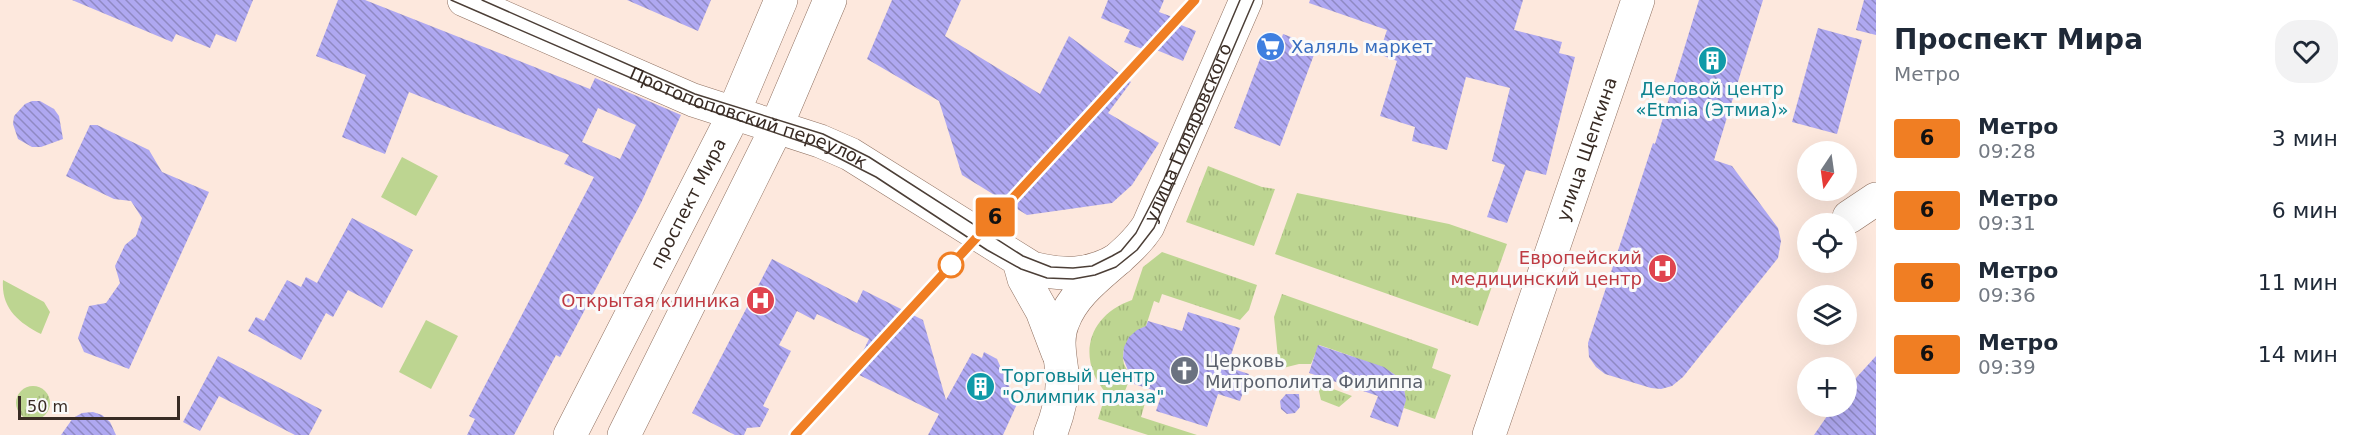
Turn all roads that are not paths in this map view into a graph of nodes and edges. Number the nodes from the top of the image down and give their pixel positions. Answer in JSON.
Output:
{"nodes":[{"id":1,"x":464,"y":0,"type":"edge"},
{"id":2,"x":782,"y":0,"type":"edge"},
{"id":3,"x":830,"y":0,"type":"edge"},
{"id":4,"x":1246,"y":0,"type":"edge"},
{"id":5,"x":1638,"y":0,"type":"edge"},
{"id":6,"x":734,"y":113,"type":"junction"},
{"id":7,"x":776,"y":127,"type":"junction"},
{"id":8,"x":1876,"y":199,"type":"edge"},
{"id":9,"x":1855,"y":213,"type":"edge"},
{"id":10,"x":1118,"y":259,"type":"junction"},
{"id":11,"x":1019,"y":261,"type":"junction"},
{"id":12,"x":1059,"y":357,"type":"junction"},
{"id":13,"x":570,"y":435,"type":"edge"},
{"id":14,"x":624,"y":435,"type":"edge"},
{"id":15,"x":1050,"y":435,"type":"edge"},
{"id":16,"x":1489,"y":435,"type":"edge"}],
"edges":[{"from":1,"to":6,"type":"street","name":"Протопоповский переулок"},
{"from":2,"to":6,"type":"street","name":"проспект Мира"},
{"from":3,"to":7,"type":"street"},
{"from":4,"to":10,"type":"street","name":"улица Гиляровского"},
{"from":5,"to":16,"type":"street","name":"улица Щепкина"},
{"from":6,"to":7,"type":"street","name":"Протопоповский переулок"},
{"from":6,"to":13,"type":"street","name":"проспект Мира"},
{"from":7,"to":11,"type":"street","name":"Протопоповский переулок"},
{"from":7,"to":14,"type":"street"},
{"from":8,"to":9,"type":"street"},
{"from":10,"to":11,"type":"street","name":"улица Гиляровского"},
{"from":10,"to":12,"type":"street","name":"улица Гиляровского"},
{"from":11,"to":12,"type":"street","name":"улица Гиляровского"},
{"from":12,"to":15,"type":"street","name":"улица Гиляровского"}]}
